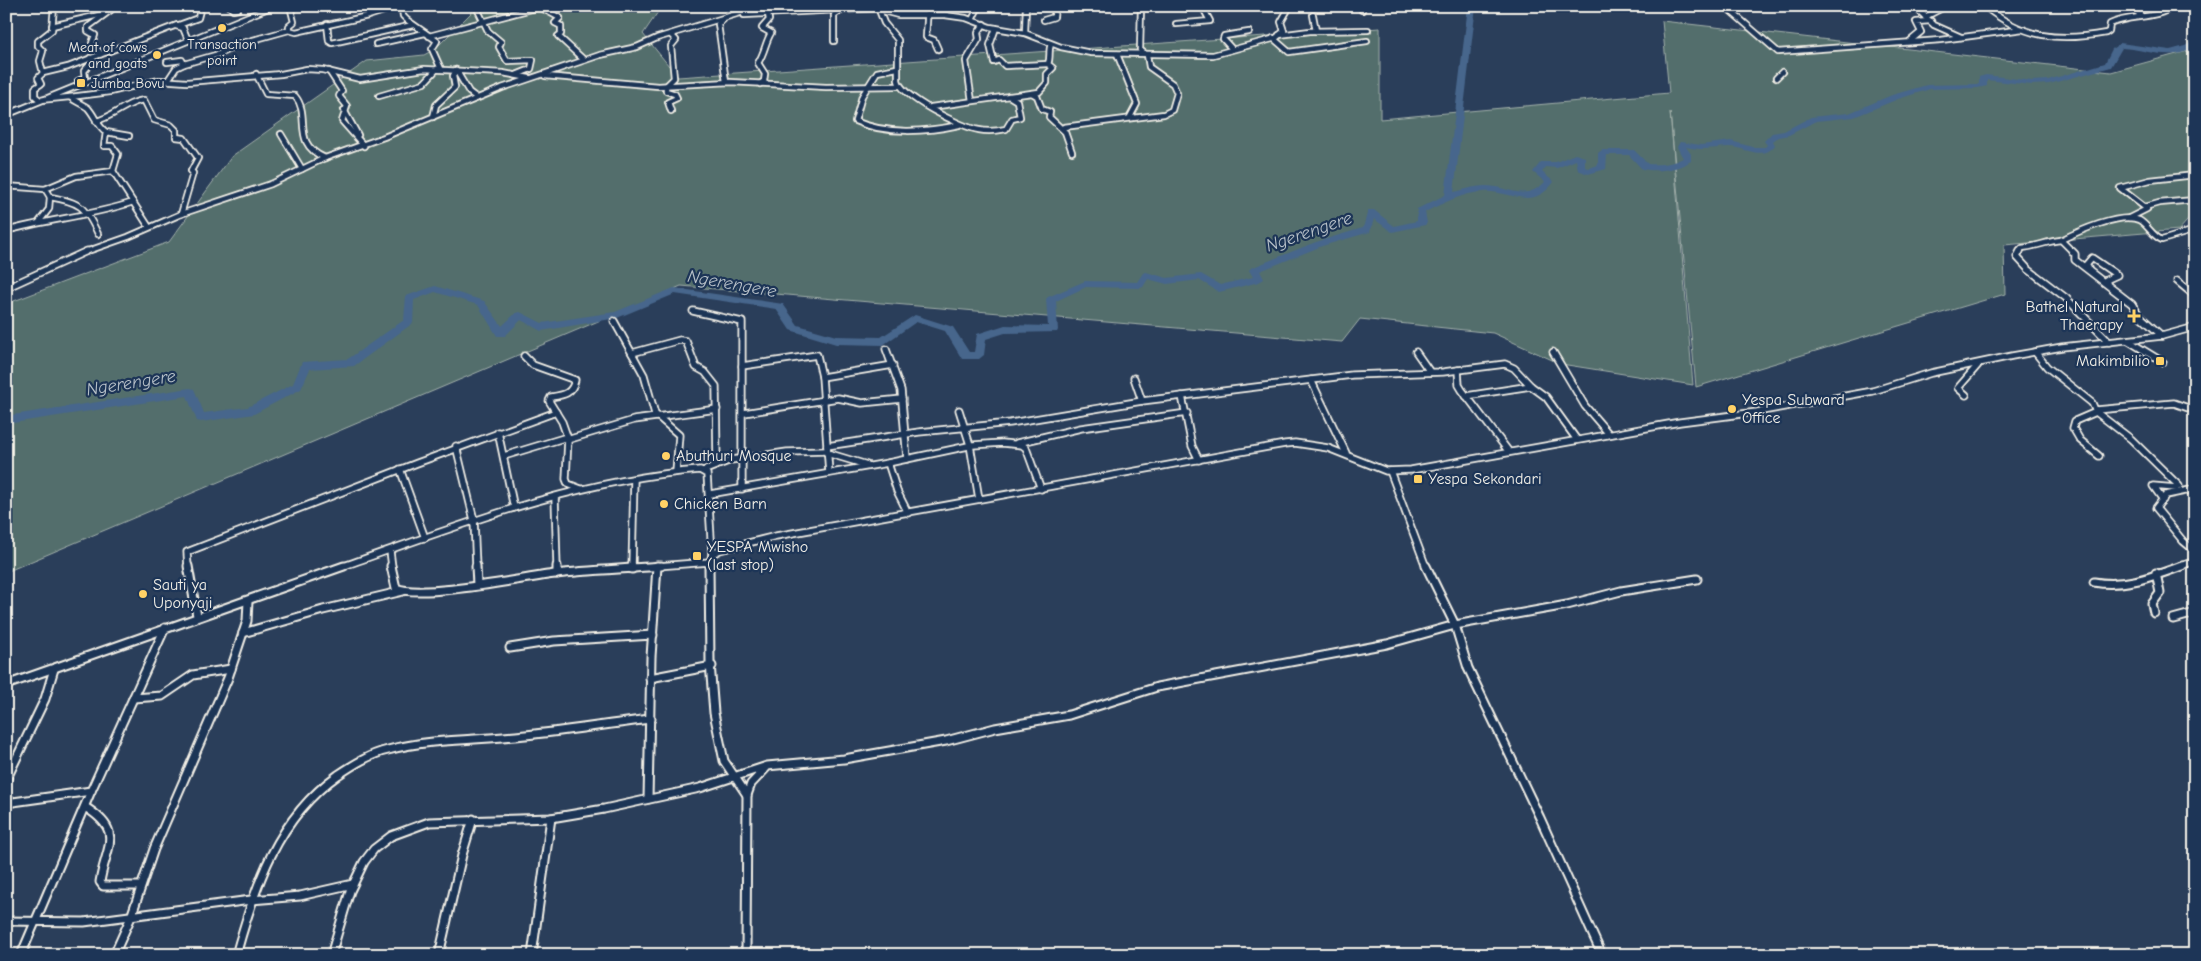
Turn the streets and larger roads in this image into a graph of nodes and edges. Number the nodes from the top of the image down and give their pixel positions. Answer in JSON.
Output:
{"nodes":[{"id":1,"x":54,"y":6,"type":"edge"},
{"id":2,"x":107,"y":6,"type":"edge"},
{"id":3,"x":201,"y":6,"type":"edge"},
{"id":4,"x":229,"y":6,"type":"edge"},
{"id":5,"x":273,"y":6,"type":"edge"},
{"id":6,"x":290,"y":6,"type":"edge"},
{"id":7,"x":476,"y":6,"type":"edge"},
{"id":8,"x":763,"y":6,"type":"edge"},
{"id":9,"x":928,"y":6,"type":"edge"},
{"id":10,"x":980,"y":6,"type":"edge"},
{"id":11,"x":1026,"y":6,"type":"edge"},
{"id":12,"x":1055,"y":6,"type":"edge"},
{"id":13,"x":1140,"y":6,"type":"edge"},
{"id":14,"x":1202,"y":6,"type":"edge"},
{"id":15,"x":1290,"y":6,"type":"edge"},
{"id":16,"x":1725,"y":6,"type":"edge"},
{"id":17,"x":1914,"y":6,"type":"edge"},
{"id":18,"x":1946,"y":6,"type":"edge"},
{"id":19,"x":1984,"y":6,"type":"edge"},
{"id":20,"x":2128,"y":6,"type":"edge"},
{"id":21,"x":2174,"y":6,"type":"edge"},
{"id":22,"x":393,"y":7,"type":"edge"},
{"id":23,"x":538,"y":7,"type":"edge"},
{"id":24,"x":238,"y":8,"type":"dead end"},
{"id":25,"x":841,"y":8,"type":"edge"},
{"id":26,"x":877,"y":8,"type":"edge"},
{"id":27,"x":103,"y":14,"type":"junction"},
{"id":28,"x":739,"y":14,"type":"junction"},
{"id":29,"x":768,"y":14,"type":"junction"},
{"id":30,"x":927,"y":14,"type":"junction"},
{"id":31,"x":1313,"y":15,"type":"dead end"},
{"id":32,"x":2141,"y":15,"type":"junction"},
{"id":33,"x":1925,"y":17,"type":"junction"},
{"id":34,"x":725,"y":18,"type":"junction"},
{"id":35,"x":972,"y":20,"type":"junction"},
{"id":36,"x":1044,"y":20,"type":"dead end"},
{"id":37,"x":1931,"y":21,"type":"junction"},
{"id":38,"x":483,"y":22,"type":"junction"},
{"id":39,"x":327,"y":24,"type":"junction"},
{"id":40,"x":984,"y":24,"type":"junction"},
{"id":41,"x":1176,"y":24,"type":"dead end"},
{"id":42,"x":177,"y":25,"type":"junction"},
{"id":43,"x":413,"y":25,"type":"junction"},
{"id":44,"x":52,"y":26,"type":"junction"},
{"id":45,"x":1026,"y":27,"type":"junction"},
{"id":46,"x":996,"y":28,"type":"junction"},
{"id":47,"x":2023,"y":29,"type":"junction"},
{"id":48,"x":289,"y":30,"type":"junction"},
{"id":49,"x":1368,"y":30,"type":"dead end"},
{"id":50,"x":1011,"y":31,"type":"junction"},
{"id":51,"x":1316,"y":31,"type":"junction"},
{"id":52,"x":1249,"y":32,"type":"dead end"},
{"id":53,"x":1025,"y":33,"type":"junction"},
{"id":54,"x":427,"y":35,"type":"junction"},
{"id":55,"x":671,"y":35,"type":"junction"},
{"id":56,"x":1279,"y":35,"type":"junction"},
{"id":57,"x":1961,"y":37,"type":"junction"},
{"id":58,"x":1273,"y":38,"type":"junction"},
{"id":59,"x":188,"y":40,"type":"junction"},
{"id":60,"x":834,"y":41,"type":"dead end"},
{"id":61,"x":1367,"y":41,"type":"dead end"},
{"id":62,"x":1910,"y":41,"type":"junction"},
{"id":63,"x":376,"y":44,"type":"dead end"},
{"id":64,"x":1051,"y":44,"type":"junction"},
{"id":65,"x":938,"y":49,"type":"dead end"},
{"id":66,"x":1232,"y":49,"type":"junction"},
{"id":67,"x":101,"y":54,"type":"junction"},
{"id":68,"x":1118,"y":54,"type":"junction"},
{"id":69,"x":1148,"y":55,"type":"junction"},
{"id":70,"x":6,"y":57,"type":"edge"},
{"id":71,"x":90,"y":58,"type":"junction"},
{"id":72,"x":584,"y":60,"type":"junction"},
{"id":73,"x":167,"y":62,"type":"dead end"},
{"id":74,"x":184,"y":64,"type":"junction"},
{"id":75,"x":1048,"y":64,"type":"junction"},
{"id":76,"x":897,"y":68,"type":"junction"},
{"id":77,"x":439,"y":69,"type":"junction"},
{"id":78,"x":456,"y":70,"type":"junction"},
{"id":79,"x":6,"y":71,"type":"edge"},
{"id":80,"x":329,"y":71,"type":"junction"},
{"id":81,"x":1782,"y":72,"type":"dead end"},
{"id":82,"x":43,"y":73,"type":"junction"},
{"id":83,"x":256,"y":74,"type":"junction"},
{"id":84,"x":542,"y":75,"type":"junction"},
{"id":85,"x":512,"y":76,"type":"junction"},
{"id":86,"x":531,"y":78,"type":"junction"},
{"id":87,"x":1776,"y":78,"type":"dead end"},
{"id":88,"x":168,"y":80,"type":"junction"},
{"id":89,"x":726,"y":82,"type":"junction"},
{"id":90,"x":760,"y":84,"type":"junction"},
{"id":91,"x":77,"y":85,"type":"junction"},
{"id":92,"x":666,"y":86,"type":"junction"},
{"id":93,"x":899,"y":86,"type":"junction"},
{"id":94,"x":866,"y":87,"type":"junction"},
{"id":95,"x":1038,"y":94,"type":"junction"},
{"id":96,"x":379,"y":96,"type":"dead end"},
{"id":97,"x":1009,"y":96,"type":"junction"},
{"id":98,"x":70,"y":97,"type":"junction"},
{"id":99,"x":477,"y":98,"type":"junction"},
{"id":100,"x":40,"y":100,"type":"junction"},
{"id":101,"x":972,"y":101,"type":"junction"},
{"id":102,"x":343,"y":104,"type":"dead end"},
{"id":103,"x":930,"y":107,"type":"junction"},
{"id":104,"x":671,"y":111,"type":"dead end"},
{"id":105,"x":345,"y":112,"type":"junction"},
{"id":106,"x":6,"y":115,"type":"edge"},
{"id":107,"x":432,"y":117,"type":"junction"},
{"id":108,"x":1130,"y":117,"type":"junction"},
{"id":109,"x":96,"y":121,"type":"junction"},
{"id":110,"x":959,"y":125,"type":"junction"},
{"id":111,"x":1064,"y":127,"type":"junction"},
{"id":112,"x":106,"y":132,"type":"junction"},
{"id":113,"x":281,"y":134,"type":"dead end"},
{"id":114,"x":129,"y":136,"type":"dead end"},
{"id":115,"x":364,"y":146,"type":"junction"},
{"id":116,"x":1072,"y":152,"type":"dead end"},
{"id":117,"x":325,"y":158,"type":"junction"},
{"id":118,"x":302,"y":169,"type":"junction"},
{"id":119,"x":113,"y":171,"type":"junction"},
{"id":120,"x":2195,"y":175,"type":"edge"},
{"id":121,"x":6,"y":186,"type":"edge"},
{"id":122,"x":45,"y":189,"type":"junction"},
{"id":123,"x":50,"y":197,"type":"junction"},
{"id":124,"x":2195,"y":200,"type":"edge"},
{"id":125,"x":133,"y":202,"type":"junction"},
{"id":126,"x":2145,"y":206,"type":"junction"},
{"id":127,"x":88,"y":214,"type":"junction"},
{"id":128,"x":181,"y":214,"type":"junction"},
{"id":129,"x":2127,"y":219,"type":"junction"},
{"id":130,"x":39,"y":222,"type":"junction"},
{"id":131,"x":149,"y":227,"type":"junction"},
{"id":132,"x":2195,"y":230,"type":"edge"},
{"id":133,"x":6,"y":231,"type":"edge"},
{"id":134,"x":98,"y":234,"type":"dead end"},
{"id":135,"x":2061,"y":240,"type":"junction"},
{"id":136,"x":2089,"y":269,"type":"junction"},
{"id":137,"x":6,"y":278,"type":"edge"},
{"id":138,"x":2177,"y":281,"type":"dead end"},
{"id":139,"x":2107,"y":283,"type":"junction"},
{"id":140,"x":9,"y":287,"type":"edge"},
{"id":141,"x":2195,"y":296,"type":"edge"},
{"id":142,"x":693,"y":311,"type":"dead end"},
{"id":143,"x":614,"y":321,"type":"dead end"},
{"id":144,"x":2195,"y":327,"type":"edge"},
{"id":145,"x":2162,"y":336,"type":"junction"},
{"id":146,"x":2127,"y":340,"type":"junction"},
{"id":147,"x":2109,"y":342,"type":"junction"},
{"id":148,"x":886,"y":349,"type":"dead end"},
{"id":149,"x":1416,"y":352,"type":"dead end"},
{"id":150,"x":1553,"y":352,"type":"dead end"},
{"id":151,"x":2034,"y":352,"type":"junction"},
{"id":152,"x":632,"y":354,"type":"junction"},
{"id":153,"x":524,"y":356,"type":"dead end"},
{"id":154,"x":2163,"y":362,"type":"dead end"},
{"id":155,"x":893,"y":365,"type":"junction"},
{"id":156,"x":1978,"y":365,"type":"junction"},
{"id":157,"x":742,"y":366,"type":"junction"},
{"id":158,"x":1458,"y":370,"type":"junction"},
{"id":159,"x":1430,"y":372,"type":"junction"},
{"id":160,"x":822,"y":377,"type":"junction"},
{"id":161,"x":1134,"y":378,"type":"dead end"},
{"id":162,"x":1310,"y":380,"type":"junction"},
{"id":163,"x":1531,"y":386,"type":"junction"},
{"id":164,"x":1966,"y":395,"type":"dead end"},
{"id":165,"x":1182,"y":396,"type":"junction"},
{"id":166,"x":1466,"y":396,"type":"junction"},
{"id":167,"x":902,"y":399,"type":"junction"},
{"id":168,"x":822,"y":400,"type":"junction"},
{"id":169,"x":1142,"y":401,"type":"junction"},
{"id":170,"x":2195,"y":402,"type":"edge"},
{"id":171,"x":717,"y":409,"type":"junction"},
{"id":172,"x":959,"y":410,"type":"dead end"},
{"id":173,"x":2096,"y":411,"type":"junction"},
{"id":174,"x":556,"y":412,"type":"junction"},
{"id":175,"x":2193,"y":412,"type":"edge"},
{"id":176,"x":744,"y":413,"type":"junction"},
{"id":177,"x":1187,"y":413,"type":"junction"},
{"id":178,"x":658,"y":416,"type":"junction"},
{"id":179,"x":966,"y":427,"type":"junction"},
{"id":180,"x":498,"y":432,"type":"junction"},
{"id":181,"x":904,"y":434,"type":"junction"},
{"id":182,"x":1609,"y":434,"type":"junction"},
{"id":183,"x":567,"y":438,"type":"junction"},
{"id":184,"x":1577,"y":440,"type":"junction"},
{"id":185,"x":1012,"y":444,"type":"junction"},
{"id":186,"x":970,"y":445,"type":"junction"},
{"id":187,"x":456,"y":446,"type":"junction"},
{"id":188,"x":827,"y":450,"type":"junction"},
{"id":189,"x":1509,"y":452,"type":"junction"},
{"id":190,"x":1346,"y":453,"type":"junction"},
{"id":191,"x":504,"y":456,"type":"junction"},
{"id":192,"x":2099,"y":456,"type":"dead end"},
{"id":193,"x":743,"y":458,"type":"junction"},
{"id":194,"x":907,"y":459,"type":"junction"},
{"id":195,"x":1199,"y":460,"type":"junction"},
{"id":196,"x":717,"y":463,"type":"junction"},
{"id":197,"x":888,"y":463,"type":"junction"},
{"id":198,"x":869,"y":466,"type":"junction"},
{"id":199,"x":400,"y":469,"type":"junction"},
{"id":200,"x":703,"y":471,"type":"junction"},
{"id":201,"x":1390,"y":471,"type":"junction"},
{"id":202,"x":676,"y":472,"type":"junction"},
{"id":203,"x":829,"y":473,"type":"junction"},
{"id":204,"x":634,"y":479,"type":"junction"},
{"id":205,"x":583,"y":489,"type":"junction"},
{"id":206,"x":742,"y":489,"type":"junction"},
{"id":207,"x":1041,"y":489,"type":"junction"},
{"id":208,"x":2195,"y":489,"type":"edge"},
{"id":209,"x":710,"y":494,"type":"junction"},
{"id":210,"x":555,"y":497,"type":"junction"},
{"id":211,"x":978,"y":499,"type":"junction"},
{"id":212,"x":2162,"y":500,"type":"junction"},
{"id":213,"x":514,"y":508,"type":"junction"},
{"id":214,"x":908,"y":513,"type":"junction"},
{"id":215,"x":474,"y":520,"type":"junction"},
{"id":216,"x":424,"y":538,"type":"junction"},
{"id":217,"x":390,"y":551,"type":"junction"},
{"id":218,"x":2195,"y":551,"type":"edge"},
{"id":219,"x":712,"y":554,"type":"junction"},
{"id":220,"x":2195,"y":561,"type":"edge"},
{"id":221,"x":709,"y":562,"type":"junction"},
{"id":222,"x":657,"y":566,"type":"junction"},
{"id":223,"x":632,"y":569,"type":"junction"},
{"id":224,"x":557,"y":574,"type":"junction"},
{"id":225,"x":2156,"y":574,"type":"junction"},
{"id":226,"x":1697,"y":579,"type":"dead end"},
{"id":227,"x":2094,"y":582,"type":"dead end"},
{"id":228,"x":477,"y":585,"type":"junction"},
{"id":229,"x":403,"y":591,"type":"junction"},
{"id":230,"x":248,"y":601,"type":"junction"},
{"id":231,"x":2154,"y":612,"type":"dead end"},
{"id":232,"x":2195,"y":613,"type":"edge"},
{"id":233,"x":197,"y":616,"type":"junction"},
{"id":234,"x":2173,"y":619,"type":"dead end"},
{"id":235,"x":1455,"y":625,"type":"junction"},
{"id":236,"x":165,"y":628,"type":"junction"},
{"id":237,"x":243,"y":633,"type":"junction"},
{"id":238,"x":653,"y":635,"type":"junction"},
{"id":239,"x":510,"y":648,"type":"dead end"},
{"id":240,"x":712,"y":666,"type":"junction"},
{"id":241,"x":54,"y":669,"type":"junction"},
{"id":242,"x":231,"y":669,"type":"junction"},
{"id":243,"x":650,"y":678,"type":"junction"},
{"id":244,"x":6,"y":685,"type":"edge"},
{"id":245,"x":133,"y":698,"type":"junction"},
{"id":246,"x":651,"y":719,"type":"junction"},
{"id":247,"x":770,"y":766,"type":"junction"},
{"id":248,"x":733,"y":777,"type":"junction"},
{"id":249,"x":6,"y":780,"type":"edge"},
{"id":250,"x":91,"y":791,"type":"junction"},
{"id":251,"x":747,"y":795,"type":"junction"},
{"id":252,"x":648,"y":799,"type":"junction"},
{"id":253,"x":6,"y":803,"type":"edge"},
{"id":254,"x":85,"y":806,"type":"junction"},
{"id":255,"x":551,"y":818,"type":"junction"},
{"id":256,"x":472,"y":819,"type":"junction"},
{"id":257,"x":353,"y":884,"type":"junction"},
{"id":258,"x":140,"y":886,"type":"junction"},
{"id":259,"x":251,"y":900,"type":"junction"},
{"id":260,"x":130,"y":917,"type":"junction"},
{"id":261,"x":6,"y":921,"type":"edge"},
{"id":262,"x":36,"y":922,"type":"junction"},
{"id":263,"x":21,"y":955,"type":"edge"},
{"id":264,"x":114,"y":955,"type":"edge"},
{"id":265,"x":236,"y":955,"type":"edge"},
{"id":266,"x":331,"y":955,"type":"edge"},
{"id":267,"x":438,"y":955,"type":"edge"},
{"id":268,"x":532,"y":955,"type":"edge"},
{"id":269,"x":746,"y":955,"type":"edge"},
{"id":270,"x":1602,"y":955,"type":"edge"}],
"edges":[{"from":1,"to":44,"type":"street"},
{"from":2,"to":27,"type":"street"},
{"from":3,"to":42,"type":"street"},
{"from":4,"to":24,"type":"street"},
{"from":5,"to":59,"type":"street"},
{"from":6,"to":48,"type":"street"},
{"from":7,"to":38,"type":"street"},
{"from":8,"to":28,"type":"street"},
{"from":9,"to":30,"type":"street"},
{"from":10,"to":35,"type":"street"},
{"from":11,"to":45,"type":"street"},
{"from":12,"to":36,"type":"street"},
{"from":13,"to":69,"type":"street"},
{"from":14,"to":41,"type":"street"},
{"from":15,"to":56,"type":"street"},
{"from":16,"to":62,"type":"street"},
{"from":17,"to":33,"type":"street"},
{"from":18,"to":33,"type":"street"},
{"from":19,"to":47,"type":"street"},
{"from":20,"to":32,"type":"street"},
{"from":21,"to":32,"type":"street"},
{"from":22,"to":39,"type":"street"},
{"from":22,"to":43,"type":"street"},
{"from":23,"to":38,"type":"street"},
{"from":23,"to":72,"type":"street"},
{"from":25,"to":26,"type":"street"},
{"from":25,"to":29,"type":"street"},
{"from":25,"to":60,"type":"street"},
{"from":26,"to":30,"type":"street"},
{"from":26,"to":76,"type":"street"},
{"from":27,"to":44,"type":"street"},
{"from":27,"to":67,"type":"street"},
{"from":28,"to":29,"type":"street"},
{"from":28,"to":34,"type":"street"},
{"from":29,"to":90,"type":"street"},
{"from":30,"to":35,"type":"street"},
{"from":30,"to":65,"type":"street"},
{"from":31,"to":51,"type":"street"},
{"from":32,"to":47,"type":"street"},
{"from":33,"to":37,"type":"street"},
{"from":34,"to":55,"type":"street"},
{"from":34,"to":89,"type":"street"},
{"from":35,"to":40,"type":"street"},
{"from":37,"to":57,"type":"street"},
{"from":37,"to":62,"type":"street"},
{"from":38,"to":54,"type":"street"},
{"from":38,"to":85,"type":"street"},
{"from":39,"to":43,"type":"street"},
{"from":39,"to":48,"type":"street"},
{"from":40,"to":46,"type":"street"},
{"from":40,"to":101,"type":"street"},
{"from":42,"to":59,"type":"street"},
{"from":42,"to":67,"type":"street"},
{"from":43,"to":54,"type":"street"},
{"from":44,"to":82,"type":"street"},
{"from":45,"to":50,"type":"street"},
{"from":45,"to":53,"type":"street"},
{"from":46,"to":50,"type":"street"},
{"from":46,"to":75,"type":"street"},
{"from":47,"to":57,"type":"street"},
{"from":48,"to":74,"type":"street"},
{"from":49,"to":51,"type":"street"},
{"from":50,"to":53,"type":"street"},
{"from":51,"to":56,"type":"street"},
{"from":52,"to":66,"type":"street"},
{"from":53,"to":64,"type":"street"},
{"from":54,"to":63,"type":"street"},
{"from":54,"to":77,"type":"street"},
{"from":55,"to":72,"type":"street"},
{"from":55,"to":92,"type":"street"},
{"from":56,"to":58,"type":"street"},
{"from":57,"to":62,"type":"street"},
{"from":58,"to":61,"type":"street"},
{"from":58,"to":66,"type":"street"},
{"from":59,"to":91,"type":"street"},
{"from":64,"to":68,"type":"street"},
{"from":64,"to":75,"type":"street"},
{"from":66,"to":69,"type":"street"},
{"from":67,"to":71,"type":"street"},
{"from":68,"to":69,"type":"street"},
{"from":68,"to":108,"type":"street"},
{"from":69,"to":108,"type":"street"},
{"from":70,"to":79,"type":"street"},
{"from":71,"to":82,"type":"street"},
{"from":71,"to":91,"type":"street"},
{"from":72,"to":84,"type":"street"},
{"from":73,"to":74,"type":"street"},
{"from":74,"to":88,"type":"street"},
{"from":75,"to":95,"type":"street"},
{"from":76,"to":93,"type":"street"},
{"from":76,"to":94,"type":"street"},
{"from":77,"to":78,"type":"street"},
{"from":77,"to":80,"type":"street"},
{"from":77,"to":96,"type":"street"},
{"from":78,"to":85,"type":"street"},
{"from":78,"to":99,"type":"street"},
{"from":78,"to":107,"type":"street"},
{"from":80,"to":83,"type":"street"},
{"from":80,"to":105,"type":"street"},
{"from":81,"to":87,"type":"street"},
{"from":82,"to":100,"type":"street"},
{"from":83,"to":88,"type":"street"},
{"from":83,"to":117,"type":"street"},
{"from":84,"to":86,"type":"street"},
{"from":84,"to":92,"type":"street"},
{"from":85,"to":86,"type":"street"},
{"from":86,"to":99,"type":"street"},
{"from":88,"to":98,"type":"street"},
{"from":89,"to":90,"type":"street"},
{"from":89,"to":92,"type":"street"},
{"from":90,"to":94,"type":"street"},
{"from":91,"to":100,"type":"street"},
{"from":92,"to":104,"type":"street"},
{"from":93,"to":94,"type":"street"},
{"from":93,"to":103,"type":"street"},
{"from":94,"to":110,"type":"street"},
{"from":95,"to":97,"type":"street"},
{"from":95,"to":111,"type":"street"},
{"from":97,"to":101,"type":"street"},
{"from":97,"to":110,"type":"street"},
{"from":98,"to":100,"type":"street"},
{"from":98,"to":109,"type":"street"},
{"from":99,"to":107,"type":"street"},
{"from":100,"to":106,"type":"street"},
{"from":101,"to":103,"type":"street"},
{"from":102,"to":105,"type":"street"},
{"from":103,"to":110,"type":"street"},
{"from":105,"to":115,"type":"street"},
{"from":107,"to":115,"type":"street"},
{"from":108,"to":111,"type":"street"},
{"from":109,"to":112,"type":"street"},
{"from":109,"to":128,"type":"street"},
{"from":111,"to":116,"type":"street"},
{"from":112,"to":114,"type":"street"},
{"from":112,"to":119,"type":"street"},
{"from":113,"to":118,"type":"street"},
{"from":115,"to":117,"type":"street"},
{"from":117,"to":118,"type":"street"},
{"from":118,"to":128,"type":"street"},
{"from":119,"to":122,"type":"street"},
{"from":119,"to":125,"type":"street"},
{"from":120,"to":126,"type":"street"},
{"from":121,"to":122,"type":"street"},
{"from":122,"to":123,"type":"street"},
{"from":123,"to":127,"type":"street"},
{"from":123,"to":130,"type":"street"},
{"from":124,"to":126,"type":"street"},
{"from":125,"to":127,"type":"street"},
{"from":125,"to":131,"type":"street"},
{"from":126,"to":129,"type":"street"},
{"from":127,"to":130,"type":"street"},
{"from":127,"to":134,"type":"street"},
{"from":128,"to":131,"type":"street"},
{"from":129,"to":132,"type":"street"},
{"from":129,"to":135,"type":"street"},
{"from":130,"to":133,"type":"street"},
{"from":131,"to":140,"type":"street"},
{"from":135,"to":136,"type":"street"},
{"from":135,"to":147,"type":"street"},
{"from":136,"to":139,"type":"street"},
{"from":136,"to":139,"type":"street"},
{"from":137,"to":140,"type":"street"},
{"from":138,"to":141,"type":"street"},
{"from":139,"to":145,"type":"street"},
{"from":142,"to":157,"type":"street"},
{"from":143,"to":152,"type":"street"},
{"from":144,"to":145,"type":"street"},
{"from":145,"to":146,"type":"street"},
{"from":146,"to":147,"type":"street"},
{"from":146,"to":154,"type":"street"},
{"from":147,"to":151,"type":"street"},
{"from":148,"to":155,"type":"street"},
{"from":149,"to":159,"type":"street"},
{"from":150,"to":182,"type":"street"},
{"from":151,"to":156,"type":"street"},
{"from":151,"to":173,"type":"street"},
{"from":152,"to":171,"type":"street"},
{"from":152,"to":178,"type":"street"},
{"from":153,"to":174,"type":"street"},
{"from":155,"to":160,"type":"street"},
{"from":155,"to":167,"type":"street"},
{"from":156,"to":164,"type":"street"},
{"from":156,"to":182,"type":"street"},
{"from":157,"to":160,"type":"street"},
{"from":157,"to":176,"type":"street"},
{"from":158,"to":159,"type":"street"},
{"from":158,"to":163,"type":"street"},
{"from":158,"to":166,"type":"street"},
{"from":159,"to":162,"type":"street"},
{"from":160,"to":168,"type":"street"},
{"from":161,"to":169,"type":"street"},
{"from":162,"to":165,"type":"street"},
{"from":162,"to":190,"type":"street"},
{"from":163,"to":166,"type":"street"},
{"from":163,"to":184,"type":"street"},
{"from":165,"to":169,"type":"street"},
{"from":165,"to":177,"type":"street"},
{"from":166,"to":189,"type":"street"},
{"from":167,"to":168,"type":"street"},
{"from":167,"to":181,"type":"street"},
{"from":168,"to":176,"type":"street"},
{"from":168,"to":188,"type":"street"},
{"from":169,"to":179,"type":"street"},
{"from":170,"to":175,"type":"street"},
{"from":171,"to":178,"type":"street"},
{"from":171,"to":196,"type":"street"},
{"from":172,"to":179,"type":"street"},
{"from":173,"to":175,"type":"street"},
{"from":173,"to":192,"type":"street"},
{"from":173,"to":212,"type":"street"},
{"from":174,"to":180,"type":"street"},
{"from":174,"to":183,"type":"street"},
{"from":176,"to":193,"type":"street"},
{"from":177,"to":185,"type":"street"},
{"from":177,"to":195,"type":"street"},
{"from":178,"to":183,"type":"street"},
{"from":178,"to":202,"type":"street"},
{"from":179,"to":181,"type":"street"},
{"from":179,"to":186,"type":"street"},
{"from":180,"to":187,"type":"street"},
{"from":180,"to":191,"type":"street"},
{"from":181,"to":188,"type":"street"},
{"from":181,"to":194,"type":"street"},
{"from":182,"to":184,"type":"street"},
{"from":183,"to":191,"type":"street"},
{"from":183,"to":205,"type":"street"},
{"from":184,"to":189,"type":"street"},
{"from":185,"to":186,"type":"street"},
{"from":185,"to":207,"type":"street"},
{"from":186,"to":194,"type":"street"},
{"from":186,"to":211,"type":"street"},
{"from":187,"to":199,"type":"street"},
{"from":187,"to":215,"type":"street"},
{"from":188,"to":193,"type":"street"},
{"from":188,"to":198,"type":"street"},
{"from":188,"to":203,"type":"street"},
{"from":189,"to":201,"type":"street"},
{"from":190,"to":195,"type":"street"},
{"from":190,"to":201,"type":"street"},
{"from":191,"to":213,"type":"street"},
{"from":193,"to":196,"type":"street"},
{"from":193,"to":206,"type":"street"},
{"from":194,"to":197,"type":"street"},
{"from":195,"to":207,"type":"street"},
{"from":196,"to":200,"type":"street"},
{"from":197,"to":198,"type":"street"},
{"from":197,"to":214,"type":"street"},
{"from":198,"to":203,"type":"street"},
{"from":199,"to":216,"type":"street"},
{"from":199,"to":233,"type":"street"},
{"from":200,"to":202,"type":"street"},
{"from":200,"to":209,"type":"street"},
{"from":201,"to":235,"type":"street"},
{"from":202,"to":204,"type":"street"},
{"from":203,"to":206,"type":"street"},
{"from":204,"to":205,"type":"street"},
{"from":204,"to":223,"type":"street"},
{"from":205,"to":210,"type":"street"},
{"from":206,"to":209,"type":"street"},
{"from":207,"to":211,"type":"street"},
{"from":208,"to":212,"type":"street"},
{"from":209,"to":219,"type":"street"},
{"from":210,"to":213,"type":"street"},
{"from":210,"to":224,"type":"street"},
{"from":211,"to":214,"type":"street"},
{"from":212,"to":218,"type":"street"},
{"from":213,"to":215,"type":"street"},
{"from":214,"to":219,"type":"street"},
{"from":215,"to":216,"type":"street"},
{"from":215,"to":228,"type":"street"},
{"from":216,"to":217,"type":"street"},
{"from":217,"to":229,"type":"street"},
{"from":217,"to":230,"type":"street"},
{"from":219,"to":221,"type":"street"},
{"from":220,"to":225,"type":"street"},
{"from":221,"to":222,"type":"street"},
{"from":221,"to":240,"type":"street"},
{"from":222,"to":223,"type":"street"},
{"from":222,"to":238,"type":"street"},
{"from":223,"to":224,"type":"street"},
{"from":224,"to":228,"type":"street"},
{"from":225,"to":227,"type":"street"},
{"from":225,"to":231,"type":"street"},
{"from":226,"to":235,"type":"street"},
{"from":228,"to":229,"type":"street"},
{"from":229,"to":237,"type":"street"},
{"from":230,"to":233,"type":"street"},
{"from":230,"to":237,"type":"street"},
{"from":232,"to":234,"type":"street"},
{"from":233,"to":236,"type":"street"},
{"from":235,"to":247,"type":"street"},
{"from":235,"to":270,"type":"street"},
{"from":236,"to":241,"type":"street"},
{"from":236,"to":245,"type":"street"},
{"from":237,"to":242,"type":"street"},
{"from":238,"to":239,"type":"street"},
{"from":238,"to":243,"type":"street"},
{"from":240,"to":243,"type":"street"},
{"from":240,"to":248,"type":"street"},
{"from":241,"to":244,"type":"street"},
{"from":241,"to":249,"type":"street"},
{"from":242,"to":245,"type":"street"},
{"from":242,"to":258,"type":"street"},
{"from":243,"to":246,"type":"street"},
{"from":245,"to":250,"type":"street"},
{"from":246,"to":252,"type":"street"},
{"from":246,"to":259,"type":"street"},
{"from":247,"to":248,"type":"street"},
{"from":247,"to":251,"type":"street"},
{"from":248,"to":251,"type":"street"},
{"from":248,"to":252,"type":"street"},
{"from":250,"to":253,"type":"street"},
{"from":250,"to":254,"type":"street"},
{"from":251,"to":269,"type":"street"},
{"from":252,"to":255,"type":"street"},
{"from":254,"to":258,"type":"street"},
{"from":254,"to":262,"type":"street"},
{"from":255,"to":256,"type":"street"},
{"from":255,"to":268,"type":"street"},
{"from":256,"to":257,"type":"street"},
{"from":256,"to":267,"type":"street"},
{"from":257,"to":259,"type":"street"},
{"from":257,"to":266,"type":"street"},
{"from":258,"to":260,"type":"street"},
{"from":259,"to":260,"type":"street"},
{"from":259,"to":265,"type":"street"},
{"from":260,"to":262,"type":"street"},
{"from":260,"to":264,"type":"street"},
{"from":261,"to":262,"type":"street"},
{"from":262,"to":263,"type":"street"}]}
